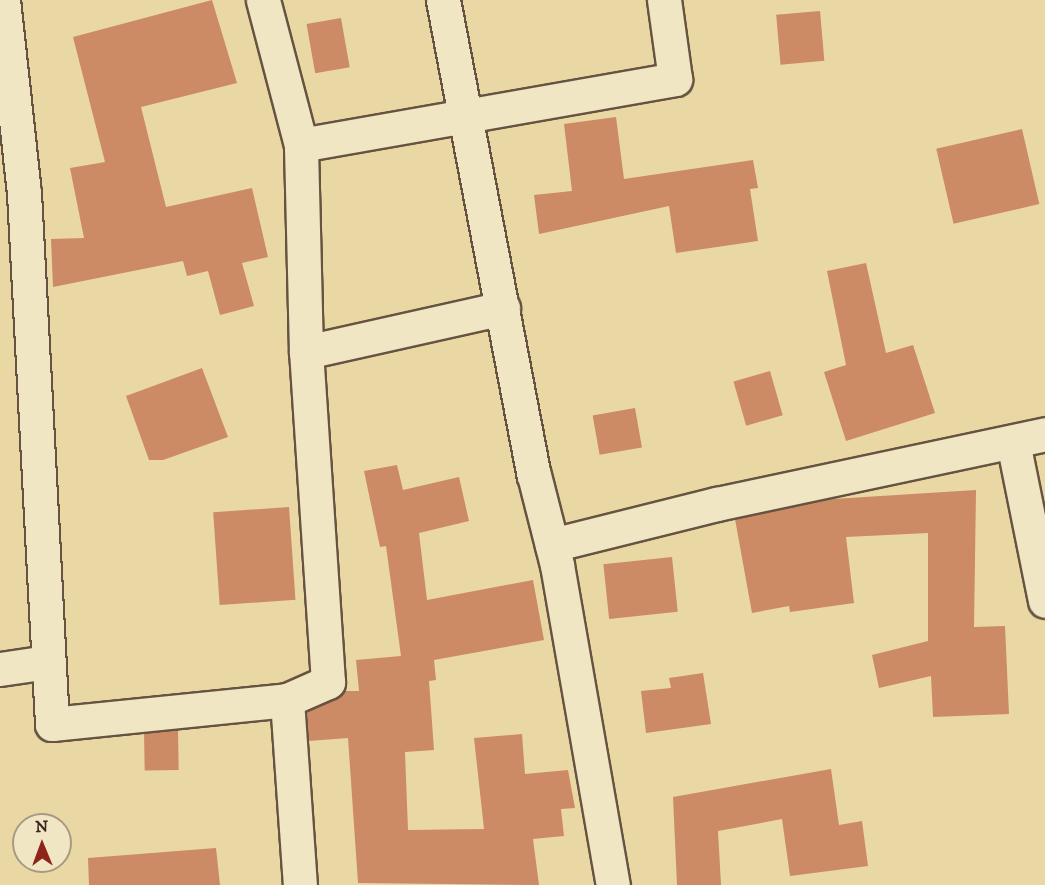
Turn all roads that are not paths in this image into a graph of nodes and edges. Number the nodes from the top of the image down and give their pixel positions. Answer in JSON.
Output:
{"nodes":[{"id":1,"x":3,"y":0,"type":"edge"},
{"id":2,"x":263,"y":0,"type":"edge"},
{"id":3,"x":443,"y":0,"type":"edge"},
{"id":4,"x":664,"y":0,"type":"edge"},
{"id":5,"x":466,"y":117,"type":"junction"},
{"id":6,"x":301,"y":145,"type":"junction"},
{"id":7,"x":14,"y":265,"type":"edge"},
{"id":8,"x":503,"y":308,"type":"junction"},
{"id":9,"x":306,"y":352,"type":"junction"},
{"id":10,"x":1045,"y":434,"type":"edge"},
{"id":11,"x":1013,"y":442,"type":"junction"},
{"id":12,"x":552,"y":545,"type":"junction"},
{"id":13,"x":1045,"y":601,"type":"edge"},
{"id":14,"x":48,"y":662,"type":"junction"},
{"id":15,"x":0,"y":669,"type":"edge"},
{"id":16,"x":287,"y":700,"type":"junction"},
{"id":17,"x":300,"y":885,"type":"edge"},
{"id":18,"x":613,"y":885,"type":"edge"}],
"edges":[{"from":1,"to":7,"type":"street"},
{"from":2,"to":6,"type":"street"},
{"from":3,"to":5,"type":"street"},
{"from":4,"to":5,"type":"street"},
{"from":5,"to":6,"type":"street"},
{"from":5,"to":8,"type":"street"},
{"from":6,"to":9,"type":"street"},
{"from":7,"to":14,"type":"street"},
{"from":8,"to":9,"type":"street"},
{"from":8,"to":12,"type":"street"},
{"from":9,"to":16,"type":"street"},
{"from":10,"to":11,"type":"street"},
{"from":11,"to":12,"type":"street"},
{"from":11,"to":13,"type":"street"},
{"from":12,"to":18,"type":"street"},
{"from":14,"to":15,"type":"street"},
{"from":14,"to":16,"type":"street"},
{"from":16,"to":17,"type":"street"}]}
